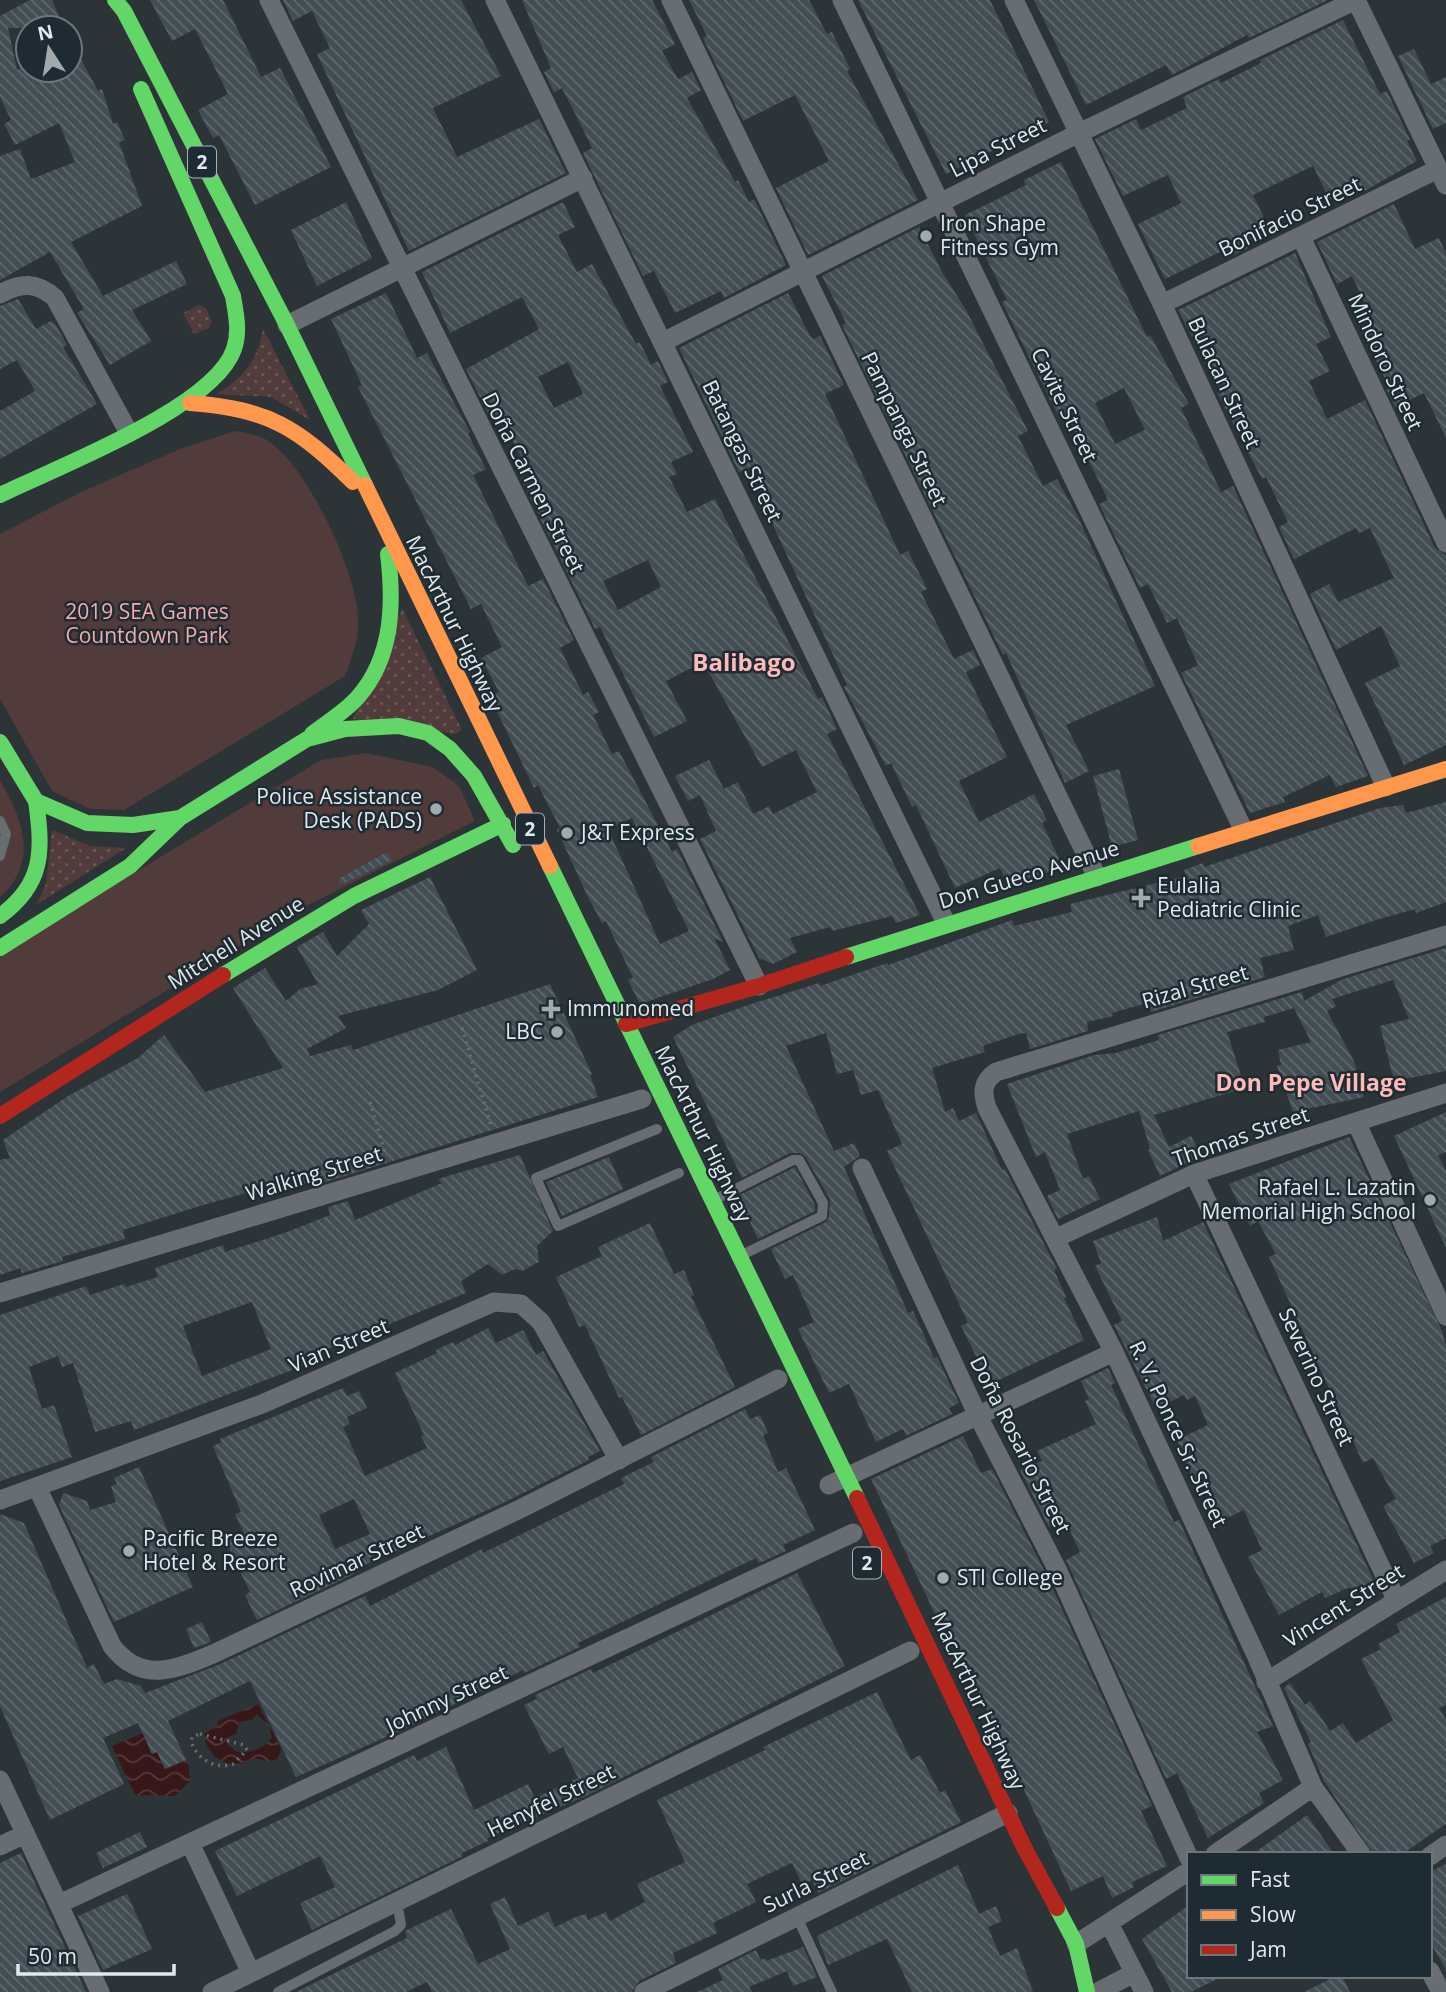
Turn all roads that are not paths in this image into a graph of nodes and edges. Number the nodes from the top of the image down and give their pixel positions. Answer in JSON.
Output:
{"nodes":[{"id":1,"x":105,"y":0,"type":"edge"},
{"id":2,"x":115,"y":0,"type":"edge"},
{"id":3,"x":269,"y":0,"type":"edge"},
{"id":4,"x":495,"y":0,"type":"edge"},
{"id":5,"x":671,"y":0,"type":"edge"},
{"id":6,"x":842,"y":0,"type":"edge"},
{"id":7,"x":1014,"y":0,"type":"edge"},
{"id":8,"x":1356,"y":0,"type":"edge"},
{"id":9,"x":116,"y":32,"type":"dead end"},
{"id":10,"x":132,"y":69,"type":"dead end"},
{"id":11,"x":1079,"y":133,"type":"junction"},
{"id":12,"x":1442,"y":177,"type":"edge"},
{"id":13,"x":583,"y":178,"type":"junction"},
{"id":14,"x":941,"y":203,"type":"junction"},
{"id":15,"x":1301,"y":237,"type":"junction"},
{"id":16,"x":401,"y":270,"type":"junction"},
{"id":17,"x":802,"y":271,"type":"junction"},
{"id":18,"x":0,"y":294,"type":"edge"},
{"id":19,"x":1162,"y":304,"type":"junction"},
{"id":20,"x":286,"y":325,"type":"junction"},
{"id":21,"x":663,"y":342,"type":"junction"},
{"id":22,"x":190,"y":403,"type":"junction"},
{"id":23,"x":129,"y":433,"type":"junction"},
{"id":24,"x":0,"y":495,"type":"edge"},
{"id":25,"x":370,"y":500,"type":"junction"},
{"id":26,"x":384,"y":529,"type":"junction"},
{"id":27,"x":1446,"y":543,"type":"edge"},
{"id":28,"x":307,"y":739,"type":"junction"},
{"id":29,"x":0,"y":742,"type":"edge"},
{"id":30,"x":1446,"y":769,"type":"edge"},
{"id":31,"x":1386,"y":787,"type":"junction"},
{"id":32,"x":36,"y":801,"type":"junction"},
{"id":33,"x":180,"y":818,"type":"junction"},
{"id":34,"x":0,"y":821,"type":"edge"},
{"id":35,"x":503,"y":824,"type":"junction"},
{"id":36,"x":1244,"y":831,"type":"junction"},
{"id":37,"x":0,"y":856,"type":"edge"},
{"id":38,"x":522,"y":862,"type":"dead end"},
{"id":39,"x":1097,"y":877,"type":"junction"},
{"id":40,"x":0,"y":916,"type":"edge"},
{"id":41,"x":946,"y":923,"type":"junction"},
{"id":42,"x":1446,"y":935,"type":"edge"},
{"id":43,"x":0,"y":948,"type":"edge"},
{"id":44,"x":759,"y":986,"type":"junction"},
{"id":45,"x":626,"y":1024,"type":"junction"},
{"id":46,"x":1446,"y":1093,"type":"edge"},
{"id":47,"x":639,"y":1094,"type":"joint"},
{"id":48,"x":987,"y":1108,"type":"joint"},
{"id":49,"x":0,"y":1116,"type":"edge"},
{"id":50,"x":1356,"y":1122,"type":"junction"},
{"id":51,"x":660,"y":1134,"type":"joint"},
{"id":52,"x":671,"y":1156,"type":"dead end"},
{"id":53,"x":862,"y":1167,"type":"dead end"},
{"id":54,"x":1194,"y":1174,"type":"junction"},
{"id":55,"x":682,"y":1179,"type":"joint"},
{"id":56,"x":713,"y":1201,"type":"junction"},
{"id":57,"x":1056,"y":1238,"type":"junction"},
{"id":58,"x":739,"y":1256,"type":"junction"},
{"id":59,"x":0,"y":1293,"type":"edge"},
{"id":60,"x":1446,"y":1316,"type":"edge"},
{"id":61,"x":1114,"y":1352,"type":"junction"},
{"id":62,"x":778,"y":1379,"type":"dead end"},
{"id":63,"x":978,"y":1416,"type":"junction"},
{"id":64,"x":619,"y":1460,"type":"junction"},
{"id":65,"x":847,"y":1476,"type":"junction"},
{"id":66,"x":829,"y":1485,"type":"dead end"},
{"id":67,"x":37,"y":1487,"type":"junction"},
{"id":68,"x":0,"y":1500,"type":"edge"},
{"id":69,"x":852,"y":1531,"type":"dead end"},
{"id":70,"x":1446,"y":1570,"type":"edge"},
{"id":71,"x":1396,"y":1599,"type":"junction"},
{"id":72,"x":910,"y":1651,"type":"dead end"},
{"id":73,"x":1266,"y":1682,"type":"junction"},
{"id":74,"x":0,"y":1780,"type":"edge"},
{"id":75,"x":1313,"y":1787,"type":"junction"},
{"id":76,"x":995,"y":1819,"type":"junction"},
{"id":77,"x":25,"y":1834,"type":"junction"},
{"id":78,"x":190,"y":1843,"type":"junction"},
{"id":79,"x":0,"y":1846,"type":"edge"},
{"id":80,"x":1218,"y":1852,"type":"edge"},
{"id":81,"x":1360,"y":1852,"type":"edge"},
{"id":82,"x":1187,"y":1854,"type":"edge"},
{"id":83,"x":1187,"y":1872,"type":"edge"},
{"id":84,"x":397,"y":1902,"type":"junction"},
{"id":85,"x":59,"y":1904,"type":"junction"},
{"id":86,"x":797,"y":1917,"type":"junction"},
{"id":87,"x":1110,"y":1925,"type":"junction"},
{"id":88,"x":1076,"y":1944,"type":"junction"},
{"id":89,"x":1062,"y":1960,"type":"dead end"},
{"id":90,"x":251,"y":1973,"type":"junction"},
{"id":91,"x":1134,"y":1973,"type":"junction"},
{"id":92,"x":1432,"y":1975,"type":"edge"},
{"id":93,"x":100,"y":1992,"type":"edge"},
{"id":94,"x":212,"y":1992,"type":"edge"},
{"id":95,"x":278,"y":1992,"type":"edge"},
{"id":96,"x":645,"y":1992,"type":"edge"},
{"id":97,"x":832,"y":1992,"type":"edge"},
{"id":98,"x":1086,"y":1992,"type":"edge"},
{"id":99,"x":1098,"y":1992,"type":"edge"},
{"id":100,"x":1144,"y":1992,"type":"edge"},
{"id":101,"x":1441,"y":1992,"type":"edge"}],
"edges":[{"from":1,"to":9,"type":"main road"},
{"from":2,"to":20,"type":"main road","name":"MacArthur Highway","number":"2"},
{"from":3,"to":16,"type":"street","name":"Doña Carmen Street"},
{"from":4,"to":13,"type":"street","name":"Batangas Street"},
{"from":5,"to":17,"type":"street","name":"Pampanga Street"},
{"from":6,"to":14,"type":"street","name":"Cavite Street"},
{"from":7,"to":11,"type":"street","name":"Bulacan Street"},
{"from":8,"to":11,"type":"street","name":"Lipa Street"},
{"from":8,"to":12,"type":"street"},
{"from":10,"to":22,"type":"main road","number":"2"},
{"from":11,"to":14,"type":"street","name":"Lipa Street"},
{"from":11,"to":19,"type":"street","name":"Bulacan Street"},
{"from":12,"to":15,"type":"street","name":"Bonifacio Street"},
{"from":13,"to":16,"type":"street"},
{"from":13,"to":21,"type":"street","name":"Batangas Street"},
{"from":14,"to":17,"type":"street","name":"Lipa Street"},
{"from":14,"to":36,"type":"street","name":"Cavite Street"},
{"from":15,"to":19,"type":"street","name":"Bonifacio Street"},
{"from":15,"to":27,"type":"street","name":"Mindoro Street"},
{"from":16,"to":20,"type":"street"},
{"from":16,"to":44,"type":"street","name":"Doña Carmen Street"},
{"from":17,"to":21,"type":"street","name":"Lipa Street"},
{"from":17,"to":39,"type":"street","name":"Pampanga Street"},
{"from":18,"to":23,"type":"street"},
{"from":19,"to":31,"type":"street","name":"Bulacan Street"},
{"from":20,"to":25,"type":"main road","name":"MacArthur Highway","number":"2"},
{"from":21,"to":41,"type":"street","name":"Batangas Street"},
{"from":22,"to":23,"type":"main road","number":"2"},
{"from":22,"to":25,"type":"main road"},
{"from":23,"to":24,"type":"main road","number":"2"},
{"from":25,"to":26,"type":"main road","name":"MacArthur Highway","number":"2"},
{"from":26,"to":28,"type":"main road"},
{"from":26,"to":45,"type":"main road","name":"MacArthur Highway","number":"2"},
{"from":28,"to":33,"type":"main road","number":"2"},
{"from":28,"to":35,"type":"main road","number":"2"},
{"from":29,"to":32,"type":"main road"},
{"from":30,"to":31,"type":"main road","name":"Don Gueco Avenue"},
{"from":31,"to":36,"type":"main road","name":"Don Gueco Avenue"},
{"from":32,"to":33,"type":"main road","number":"2"},
{"from":32,"to":40,"type":"main road"},
{"from":33,"to":43,"type":"main road"},
{"from":34,"to":37,"type":"lane"},
{"from":35,"to":38,"type":"main road","number":"2"},
{"from":35,"to":49,"type":"main road","name":"Mitchell Avenue"},
{"from":36,"to":39,"type":"main road","name":"Don Gueco Avenue"},
{"from":39,"to":41,"type":"main road","name":"Don Gueco Avenue"},
{"from":41,"to":44,"type":"main road","name":"Don Gueco Avenue"},
{"from":42,"to":48,"type":"street","name":"Rizal Street"},
{"from":44,"to":45,"type":"main road","name":"Don Gueco Avenue"},
{"from":45,"to":56,"type":"main road","name":"MacArthur Highway","number":"2"},
{"from":46,"to":50,"type":"street","name":"Thomas Street"},
{"from":47,"to":51,"type":"main road","name":"MacArthur Highway"},
{"from":47,"to":59,"type":"street","name":"Walking Street"},
{"from":48,"to":57,"type":"street","name":"R. V. Ponce Sr. Street"},
{"from":50,"to":54,"type":"street","name":"Thomas Street"},
{"from":50,"to":60,"type":"street"},
{"from":51,"to":55,"type":"lane"},
{"from":52,"to":55,"type":"main road","name":"MacArthur Highway"},
{"from":53,"to":63,"type":"street","name":"Doña Rosario Street"},
{"from":54,"to":57,"type":"street","name":"Thomas Street"},
{"from":54,"to":71,"type":"street","name":"Severino Street"},
{"from":56,"to":58,"type":"main road","name":"MacArthur Highway","number":"2"},
{"from":56,"to":58,"type":"lane"},
{"from":57,"to":61,"type":"street","name":"R. V. Ponce Sr. Street"},
{"from":58,"to":65,"type":"main road","name":"MacArthur Highway","number":"2"},
{"from":61,"to":63,"type":"street"},
{"from":61,"to":73,"type":"street","name":"R. V. Ponce Sr. Street"},
{"from":62,"to":64,"type":"street","name":"Rovimar Street"},
{"from":63,"to":65,"type":"street"},
{"from":63,"to":82,"type":"street","name":"Doña Rosario Street"},
{"from":64,"to":67,"type":"street","name":"Vian Street"},
{"from":64,"to":67,"type":"street","name":"Rovimar Street"},
{"from":65,"to":66,"type":"street"},
{"from":65,"to":76,"type":"main road","name":"MacArthur Highway","number":"2"},
{"from":67,"to":68,"type":"street","name":"Vian Street"},
{"from":69,"to":78,"type":"street","name":"Johnny Street"},
{"from":70,"to":71,"type":"street","name":"Vincent Street"},
{"from":71,"to":73,"type":"street","name":"Vincent Street"},
{"from":72,"to":84,"type":"street","name":"Henyfel Street"},
{"from":73,"to":75,"type":"street","name":"R. V. Ponce Sr. Street"},
{"from":74,"to":77,"type":"street"},
{"from":75,"to":80,"type":"street"},
{"from":75,"to":81,"type":"street","name":"R. V. Ponce Sr. Street"},
{"from":76,"to":86,"type":"street","name":"Surla Street"},
{"from":76,"to":88,"type":"main road","name":"MacArthur Highway","number":"2"},
{"from":77,"to":79,"type":"street"},
{"from":77,"to":85,"type":"street"},
{"from":78,"to":85,"type":"street","name":"Johnny Street"},
{"from":78,"to":90,"type":"street"},
{"from":83,"to":87,"type":"street"},
{"from":84,"to":90,"type":"street","name":"Henyfel Street"},
{"from":84,"to":95,"type":"lane"},
{"from":85,"to":93,"type":"street"},
{"from":86,"to":96,"type":"street","name":"Surla Street"},
{"from":86,"to":97,"type":"lane"},
{"from":87,"to":88,"type":"street"},
{"from":87,"to":91,"type":"street"},
{"from":88,"to":98,"type":"main road","name":"MacArthur Highway","number":"2"},
{"from":89,"to":98,"type":"main road","name":"MacArthur Highway","number":"2"},
{"from":90,"to":94,"type":"street","name":"Henyfel Street"},
{"from":91,"to":99,"type":"street"},
{"from":91,"to":100,"type":"street"},
{"from":92,"to":101,"type":"street"}]}
